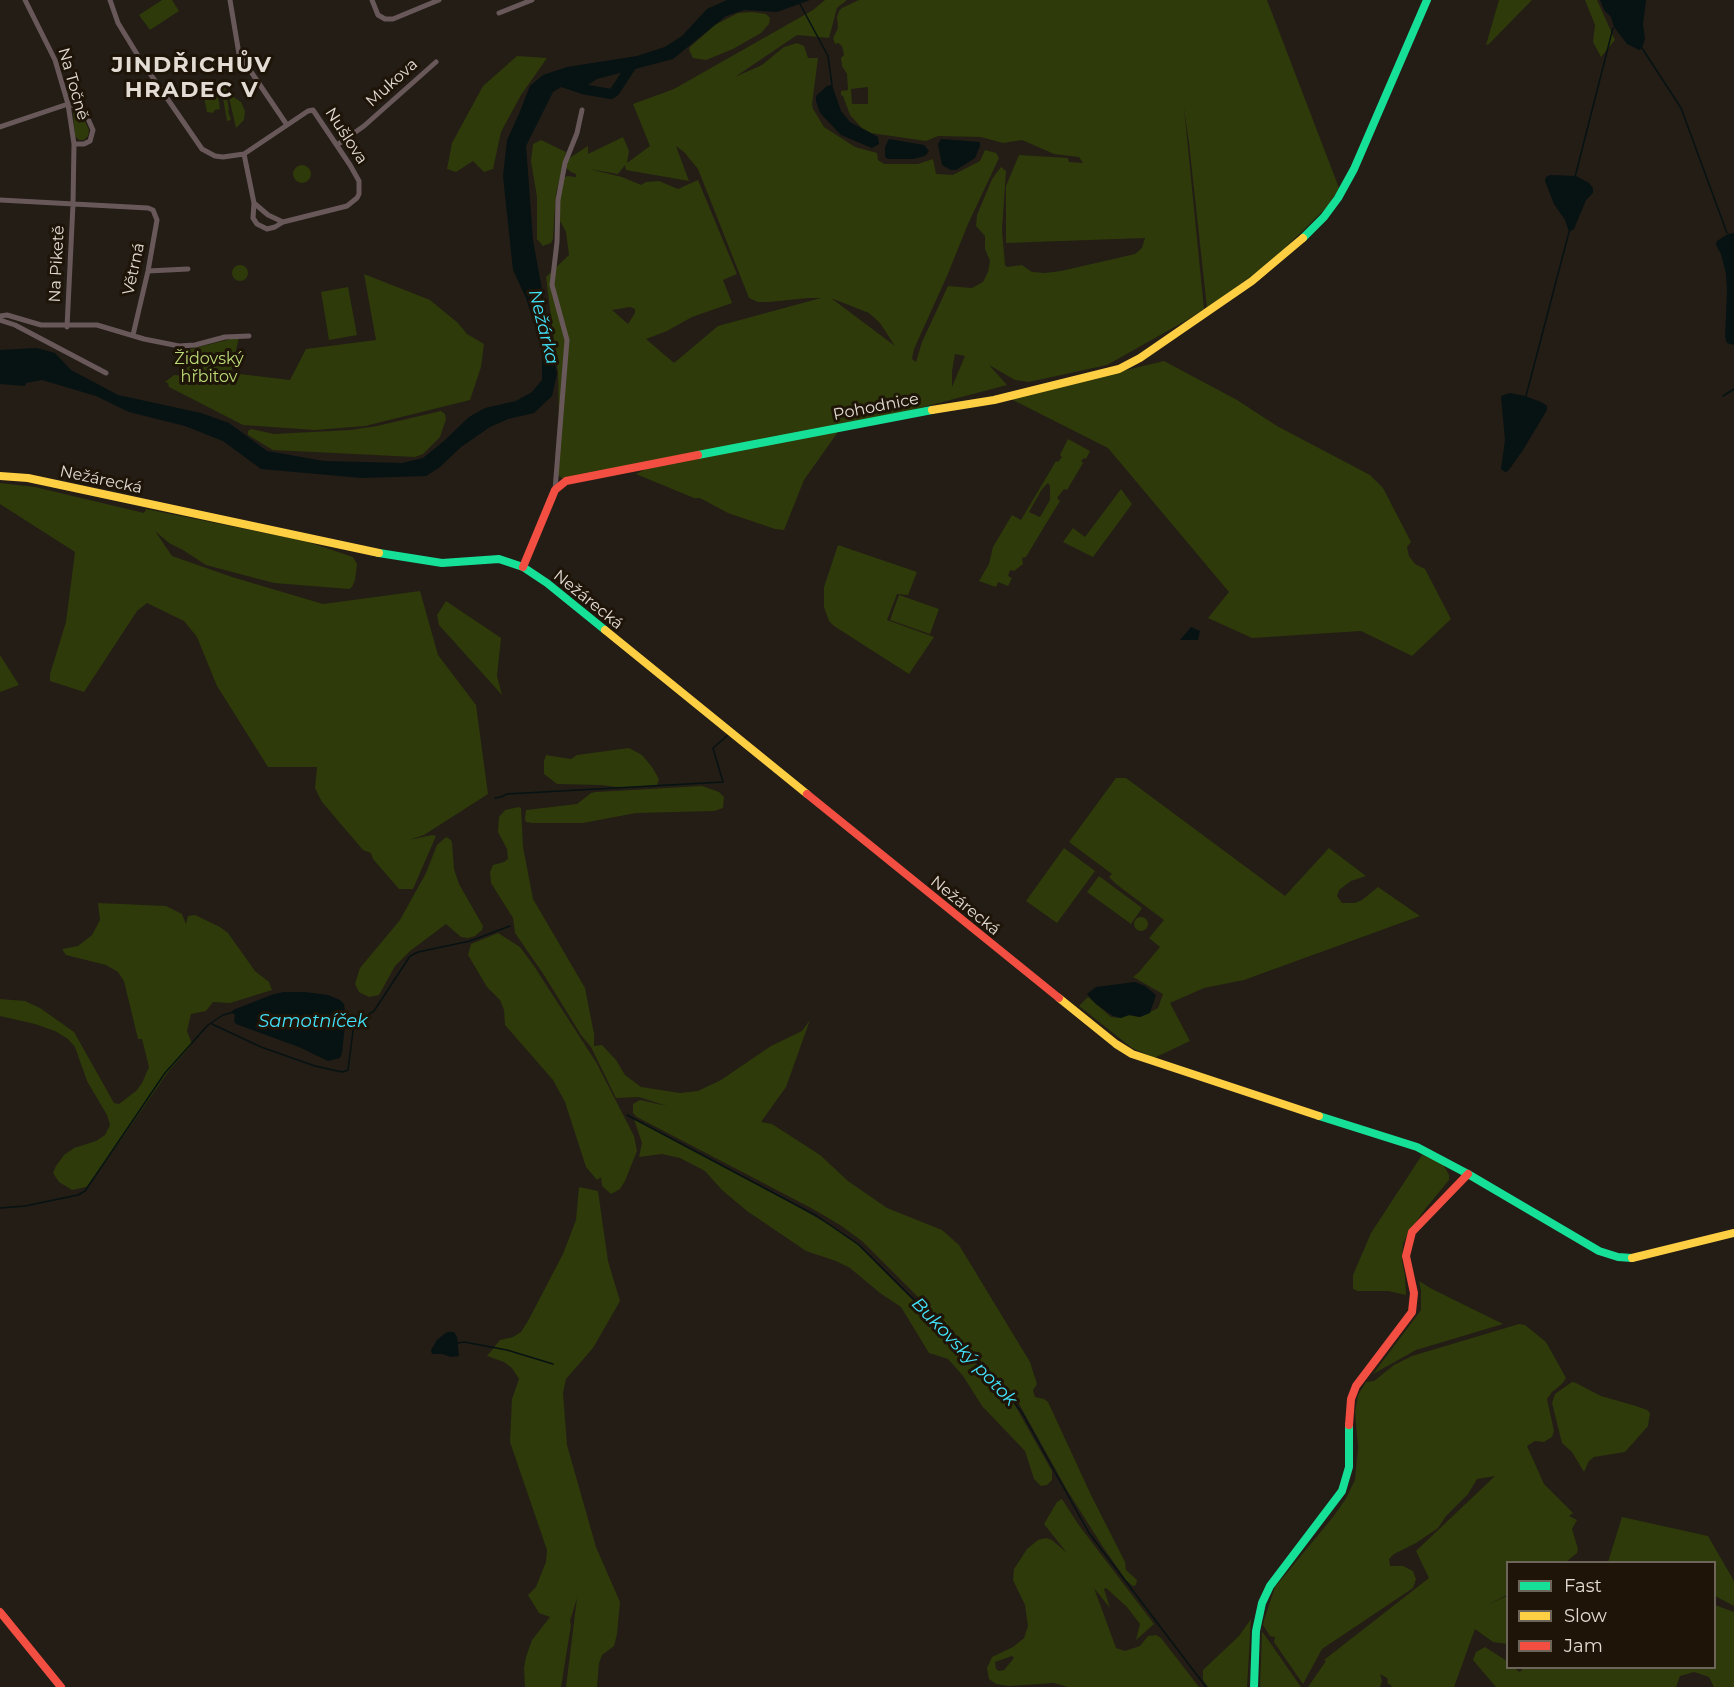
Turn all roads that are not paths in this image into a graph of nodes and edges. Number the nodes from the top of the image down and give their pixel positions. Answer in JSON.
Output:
{"nodes":[{"id":1,"x":25,"y":0,"type":"edge"},
{"id":2,"x":110,"y":0,"type":"edge"},
{"id":3,"x":230,"y":0,"type":"edge"},
{"id":4,"x":372,"y":0,"type":"edge"},
{"id":5,"x":439,"y":0,"type":"edge"},
{"id":6,"x":532,"y":0,"type":"edge"},
{"id":7,"x":1426,"y":0,"type":"edge"},
{"id":8,"x":429,"y":2,"type":"edge"},
{"id":9,"x":499,"y":13,"type":"dead end"},
{"id":10,"x":436,"y":62,"type":"dead end"},
{"id":11,"x":68,"y":104,"type":"junction"},
{"id":12,"x":582,"y":110,"type":"dead end"},
{"id":13,"x":287,"y":125,"type":"junction"},
{"id":14,"x":0,"y":127,"type":"edge"},
{"id":15,"x":74,"y":144,"type":"junction"},
{"id":16,"x":337,"y":145,"type":"junction"},
{"id":17,"x":244,"y":154,"type":"junction"},
{"id":18,"x":0,"y":200,"type":"edge"},
{"id":19,"x":254,"y":203,"type":"junction"},
{"id":20,"x":73,"y":204,"type":"junction"},
{"id":21,"x":153,"y":210,"type":"joint"},
{"id":22,"x":284,"y":222,"type":"junction"},
{"id":23,"x":188,"y":269,"type":"dead end"},
{"id":24,"x":148,"y":271,"type":"junction"},
{"id":25,"x":0,"y":318,"type":"edge"},
{"id":26,"x":67,"y":327,"type":"junction"},
{"id":27,"x":134,"y":335,"type":"junction"},
{"id":28,"x":249,"y":336,"type":"dead end"},
{"id":29,"x":106,"y":373,"type":"dead end"},
{"id":30,"x":0,"y":476,"type":"edge"},
{"id":31,"x":555,"y":490,"type":"junction"},
{"id":32,"x":524,"y":567,"type":"junction"},
{"id":33,"x":1468,"y":1174,"type":"junction"},
{"id":34,"x":1734,"y":1233,"type":"edge"},
{"id":35,"x":0,"y":1612,"type":"edge"},
{"id":36,"x":61,"y":1687,"type":"edge"},
{"id":37,"x":1254,"y":1687,"type":"edge"}],
"edges":[{"from":1,"to":11,"type":"street","name":"Na Točně"},
{"from":2,"to":17,"type":"street"},
{"from":3,"to":13,"type":"street"},
{"from":4,"to":8,"type":"street"},
{"from":5,"to":8,"type":"street"},
{"from":6,"to":9,"type":"street"},
{"from":7,"to":31,"type":"street","name":"Pohodnice"},
{"from":10,"to":16,"type":"street","name":"Mukova"},
{"from":11,"to":14,"type":"street"},
{"from":11,"to":15,"type":"street","name":"Na Točně"},
{"from":11,"to":15,"type":"street"},
{"from":12,"to":31,"type":"street"},
{"from":13,"to":16,"type":"street","name":"Nušlova"},
{"from":13,"to":17,"type":"street"},
{"from":15,"to":20,"type":"street","name":"Na Piketě"},
{"from":16,"to":22,"type":"street","name":"Nušlova"},
{"from":17,"to":19,"type":"street"},
{"from":18,"to":20,"type":"street","name":"Na Piketě"},
{"from":19,"to":22,"type":"street"},
{"from":19,"to":22,"type":"street"},
{"from":20,"to":21,"type":"street","name":"Na Piketě"},
{"from":20,"to":26,"type":"street","name":"Na Piketě"},
{"from":21,"to":24,"type":"street","name":"Větrná"},
{"from":23,"to":24,"type":"street"},
{"from":24,"to":27,"type":"street","name":"Větrná"},
{"from":25,"to":26,"type":"street"},
{"from":25,"to":29,"type":"street"},
{"from":26,"to":27,"type":"street"},
{"from":27,"to":28,"type":"street"},
{"from":30,"to":32,"type":"street","name":"Nežárecká"},
{"from":31,"to":32,"type":"street"},
{"from":32,"to":33,"type":"street","name":"Nežárecká"},
{"from":33,"to":34,"type":"street","name":"Nežárecká"},
{"from":33,"to":37,"type":"street"},
{"from":35,"to":36,"type":"street"}]}
